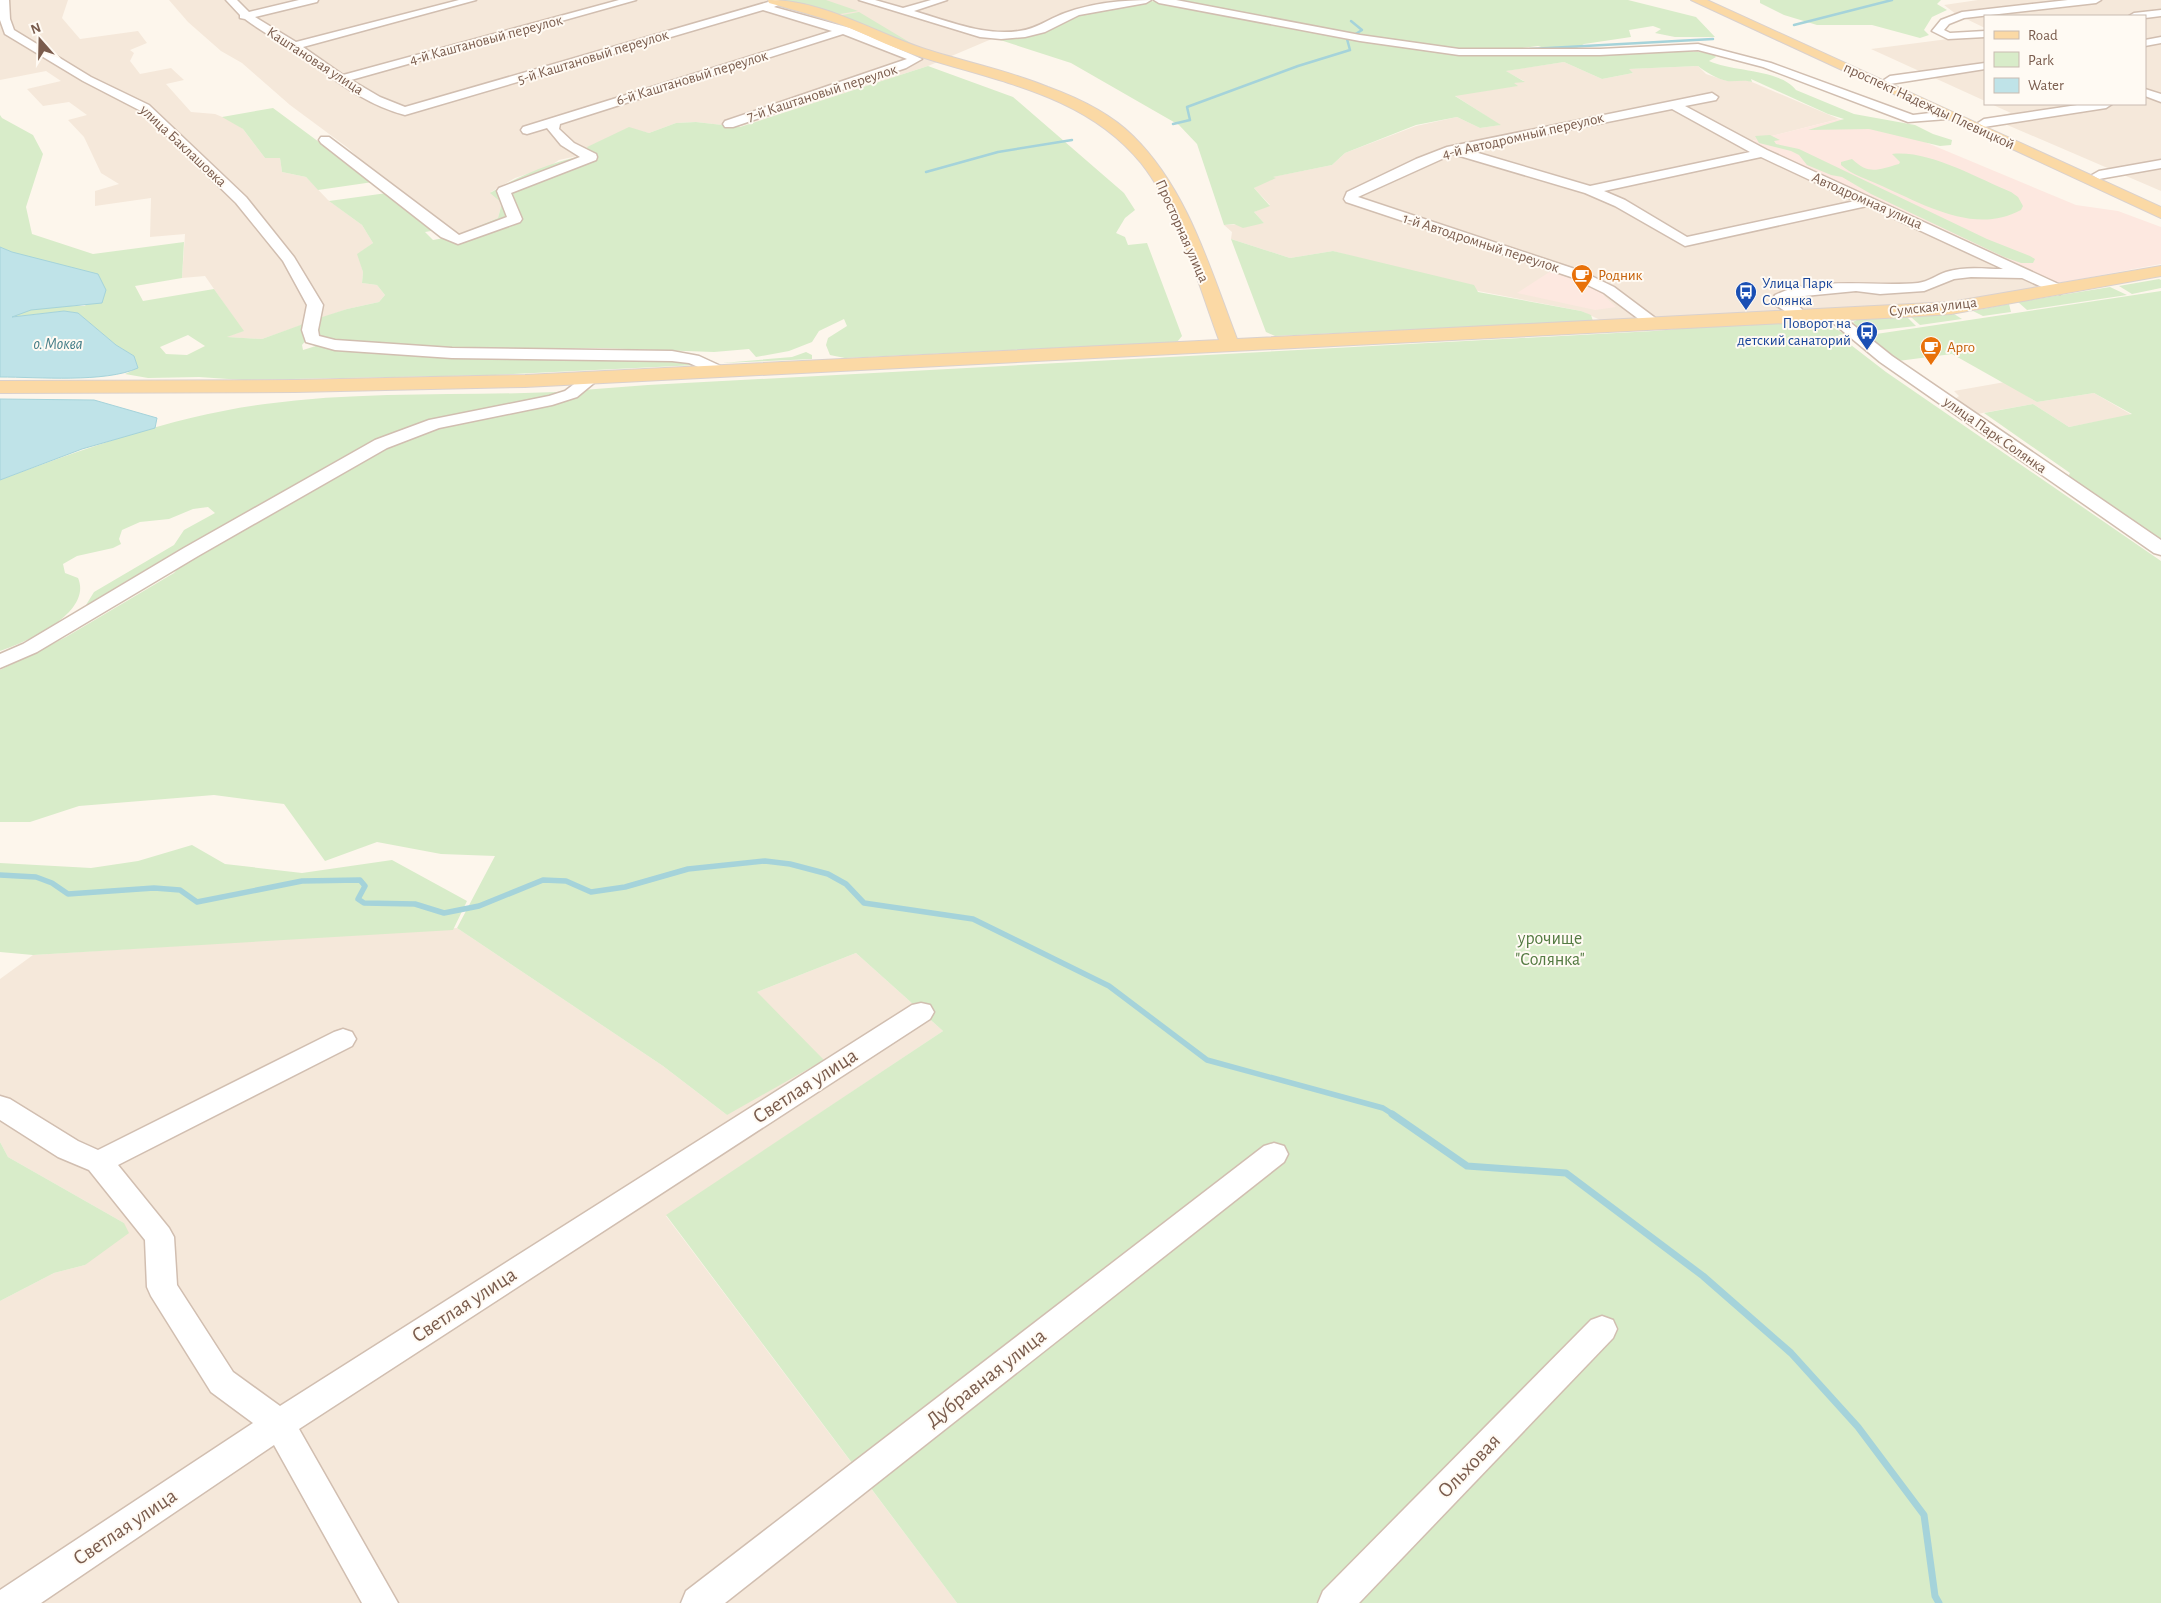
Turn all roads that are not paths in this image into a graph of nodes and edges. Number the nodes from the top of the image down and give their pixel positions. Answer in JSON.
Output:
{"nodes":[{"id":1,"x":4,"y":0,"type":"edge"},
{"id":2,"x":230,"y":0,"type":"edge"},
{"id":3,"x":313,"y":0,"type":"edge"},
{"id":4,"x":471,"y":0,"type":"edge"},
{"id":5,"x":631,"y":0,"type":"edge"},
{"id":6,"x":741,"y":0,"type":"edge"},
{"id":7,"x":942,"y":0,"type":"edge"},
{"id":8,"x":1146,"y":0,"type":"edge"},
{"id":9,"x":1158,"y":0,"type":"edge"},
{"id":10,"x":1697,"y":0,"type":"edge"},
{"id":11,"x":1712,"y":0,"type":"edge"},
{"id":12,"x":2096,"y":0,"type":"edge"},
{"id":13,"x":772,"y":3,"type":"edge"},
{"id":14,"x":859,"y":3,"type":"edge"},
{"id":15,"x":904,"y":11,"type":"junction"},
{"id":16,"x":2161,"y":13,"type":"edge"},
{"id":17,"x":2143,"y":15,"type":"edge"},
{"id":18,"x":244,"y":16,"type":"junction"},
{"id":19,"x":880,"y":20,"type":"junction"},
{"id":20,"x":858,"y":26,"type":"junction"},
{"id":21,"x":844,"y":30,"type":"junction"},
{"id":22,"x":1984,"y":34,"type":"edge"},
{"id":23,"x":2161,"y":40,"type":"edge"},
{"id":24,"x":2146,"y":43,"type":"edge"},
{"id":25,"x":294,"y":46,"type":"junction"},
{"id":26,"x":916,"y":52,"type":"junction"},
{"id":27,"x":1984,"y":66,"type":"edge"},
{"id":28,"x":342,"y":79,"type":"junction"},
{"id":29,"x":1890,"y":80,"type":"junction"},
{"id":30,"x":1712,"y":97,"type":"dead end"},
{"id":31,"x":2100,"y":105,"type":"edge"},
{"id":32,"x":1676,"y":106,"type":"junction"},
{"id":33,"x":406,"y":111,"type":"joint"},
{"id":34,"x":1947,"y":114,"type":"junction"},
{"id":35,"x":554,"y":121,"type":"junction"},
{"id":36,"x":1984,"y":123,"type":"junction"},
{"id":37,"x":729,"y":124,"type":"dead end"},
{"id":38,"x":527,"y":130,"type":"dead end"},
{"id":39,"x":325,"y":140,"type":"dead end"},
{"id":40,"x":1452,"y":150,"type":"junction"},
{"id":41,"x":1762,"y":153,"type":"junction"},
{"id":42,"x":2161,"y":164,"type":"edge"},
{"id":43,"x":2099,"y":175,"type":"junction"},
{"id":44,"x":1590,"y":190,"type":"junction"},
{"id":45,"x":1868,"y":202,"type":"junction"},
{"id":46,"x":1357,"y":203,"type":"joint"},
{"id":47,"x":2161,"y":203,"type":"edge"},
{"id":48,"x":2161,"y":214,"type":"edge"},
{"id":49,"x":2161,"y":271,"type":"edge"},
{"id":50,"x":2031,"y":275,"type":"junction"},
{"id":51,"x":2060,"y":290,"type":"junction"},
{"id":52,"x":1832,"y":315,"type":"junction"},
{"id":53,"x":1800,"y":316,"type":"junction"},
{"id":54,"x":1648,"y":323,"type":"junction"},
{"id":55,"x":1230,"y":345,"type":"junction"},
{"id":56,"x":719,"y":371,"type":"junction"},
{"id":57,"x":592,"y":378,"type":"junction"},
{"id":58,"x":0,"y":387,"type":"edge"},
{"id":59,"x":2161,"y":549,"type":"edge"},
{"id":60,"x":0,"y":662,"type":"edge"},
{"id":61,"x":921,"y":1012,"type":"dead end"},
{"id":62,"x":343,"y":1039,"type":"dead end"},
{"id":63,"x":0,"y":1106,"type":"edge"},
{"id":64,"x":1274,"y":1154,"type":"dead end"},
{"id":65,"x":99,"y":1162,"type":"junction"},
{"id":66,"x":1602,"y":1329,"type":"dead end"},
{"id":67,"x":279,"y":1424,"type":"junction"},
{"id":68,"x":11,"y":1603,"type":"edge"},
{"id":69,"x":381,"y":1603,"type":"edge"},
{"id":70,"x":698,"y":1603,"type":"edge"},
{"id":71,"x":1335,"y":1603,"type":"edge"}],
"edges":[{"from":1,"to":56,"type":"street","name":"улица Баклашовка"},
{"from":2,"to":18,"type":"street","name":"Каштановая улица"},
{"from":3,"to":18,"type":"street"},
{"from":4,"to":25,"type":"street"},
{"from":5,"to":28,"type":"street","name":"4-й Каштановый переулок"},
{"from":6,"to":13,"type":"street"},
{"from":7,"to":15,"type":"street"},
{"from":8,"to":15,"type":"street"},
{"from":9,"to":34,"type":"street"},
{"from":10,"to":34,"type":"main road","name":"проспект Надежды Плевицкой"},
{"from":11,"to":29,"type":"main road","name":"проспект Надежды Плевицкой"},
{"from":12,"to":22,"type":"street"},
{"from":13,"to":20,"type":"main road","name":"Просторная улица"},
{"from":13,"to":21,"type":"street"},
{"from":13,"to":33,"type":"street","name":"5-й Каштановый переулок"},
{"from":14,"to":15,"type":"street"},
{"from":14,"to":19,"type":"main road","name":"Просторная улица"},
{"from":15,"to":19,"type":"street"},
{"from":16,"to":17,"type":"street"},
{"from":18,"to":25,"type":"street","name":"Каштановая улица"},
{"from":19,"to":26,"type":"main road","name":"Просторная улица"},
{"from":20,"to":21,"type":"street","name":"6-й Каштановый переулок"},
{"from":20,"to":26,"type":"main road","name":"Просторная улица"},
{"from":21,"to":26,"type":"street"},
{"from":21,"to":35,"type":"street","name":"6-й Каштановый переулок"},
{"from":23,"to":24,"type":"street"},
{"from":25,"to":28,"type":"street","name":"Каштановая улица"},
{"from":26,"to":37,"type":"street","name":"7-й Каштановый переулок"},
{"from":26,"to":55,"type":"main road","name":"Просторная улица"},
{"from":27,"to":29,"type":"street"},
{"from":28,"to":33,"type":"street","name":"Каштановая улица"},
{"from":29,"to":36,"type":"main road","name":"проспект Надежды Плевицкой"},
{"from":30,"to":32,"type":"street","name":"4-й Автодромный переулок"},
{"from":31,"to":36,"type":"street"},
{"from":32,"to":40,"type":"street","name":"4-й Автодромный переулок"},
{"from":32,"to":41,"type":"street","name":"Автодромная улица"},
{"from":34,"to":48,"type":"main road","name":"проспект Надежды Плевицкой"},
{"from":35,"to":38,"type":"street","name":"6-й Каштановый переулок"},
{"from":35,"to":39,"type":"street"},
{"from":36,"to":43,"type":"main road","name":"проспект Надежды Плевицкой"},
{"from":40,"to":44,"type":"street"},
{"from":40,"to":46,"type":"street","name":"4-й Автодромный переулок"},
{"from":41,"to":44,"type":"street"},
{"from":41,"to":45,"type":"street","name":"Автодромная улица"},
{"from":42,"to":43,"type":"street"},
{"from":43,"to":47,"type":"main road","name":"проспект Надежды Плевицкой"},
{"from":44,"to":45,"type":"street"},
{"from":45,"to":50,"type":"street","name":"Автодромная улица"},
{"from":46,"to":54,"type":"street","name":"1-й Автодромный переулок"},
{"from":49,"to":51,"type":"main road","name":"Сумская улица"},
{"from":50,"to":51,"type":"street","name":"Автодромная улица"},
{"from":50,"to":53,"type":"street"},
{"from":51,"to":52,"type":"main road","name":"Сумская улица"},
{"from":52,"to":53,"type":"main road","name":"Сумская улица"},
{"from":52,"to":59,"type":"street","name":"улица Парк Солянка"},
{"from":53,"to":54,"type":"main road","name":"Сумская улица"},
{"from":54,"to":55,"type":"main road","name":"Сумская улица"},
{"from":55,"to":56,"type":"main road","name":"Сумская улица"},
{"from":56,"to":57,"type":"main road","name":"Сумская улица"},
{"from":57,"to":58,"type":"main road","name":"Сумская улица"},
{"from":57,"to":60,"type":"street"},
{"from":61,"to":67,"type":"street","name":"Светлая улица"},
{"from":62,"to":65,"type":"street"},
{"from":63,"to":65,"type":"street"},
{"from":64,"to":70,"type":"street","name":"Дубравная улица"},
{"from":65,"to":67,"type":"street"},
{"from":66,"to":71,"type":"street","name":"Ольховая"},
{"from":67,"to":68,"type":"street","name":"Светлая улица"},
{"from":67,"to":69,"type":"street"}]}
